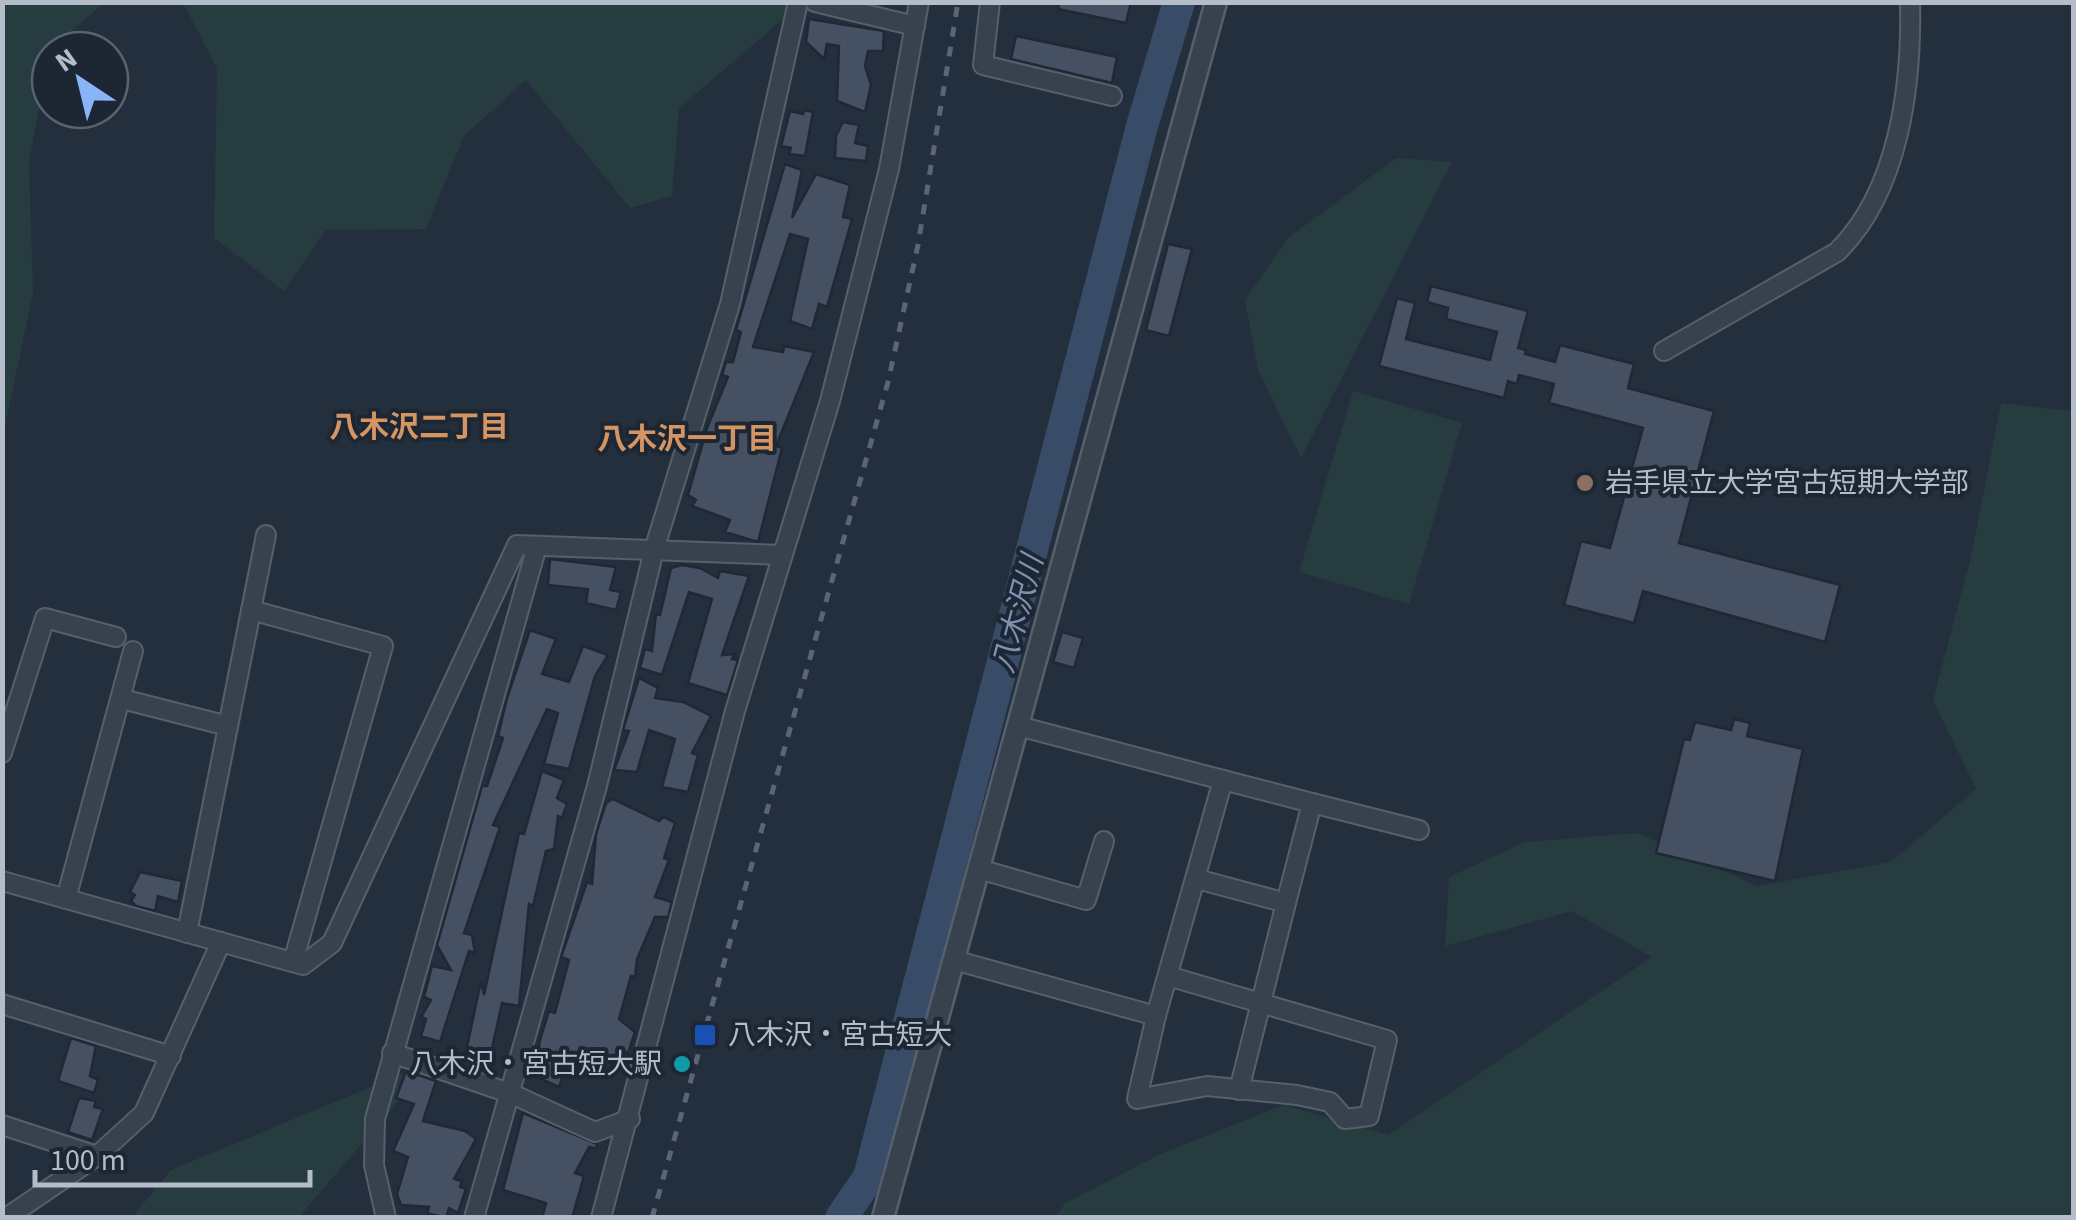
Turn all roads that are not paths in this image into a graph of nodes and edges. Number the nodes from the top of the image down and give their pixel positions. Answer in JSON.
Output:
{"nodes":[{"id":1,"x":798,"y":2,"type":"edge"},
{"id":2,"x":815,"y":2,"type":"edge"},
{"id":3,"x":919,"y":2,"type":"edge"},
{"id":4,"x":990,"y":2,"type":"edge"},
{"id":5,"x":1216,"y":2,"type":"edge"},
{"id":6,"x":1910,"y":2,"type":"edge"},
{"id":7,"x":915,"y":26,"type":"junction"},
{"id":8,"x":1112,"y":96,"type":"dead end"},
{"id":9,"x":1664,"y":351,"type":"dead end"},
{"id":10,"x":266,"y":535,"type":"dead end"},
{"id":11,"x":537,"y":546,"type":"junction"},
{"id":12,"x":654,"y":550,"type":"junction"},
{"id":13,"x":782,"y":555,"type":"junction"},
{"id":14,"x":251,"y":610,"type":"junction"},
{"id":15,"x":116,"y":637,"type":"dead end"},
{"id":16,"x":133,"y":650,"type":"dead end"},
{"id":17,"x":122,"y":700,"type":"junction"},
{"id":18,"x":228,"y":726,"type":"junction"},
{"id":19,"x":1018,"y":726,"type":"junction"},
{"id":20,"x":2,"y":754,"type":"edge"},
{"id":21,"x":1223,"y":780,"type":"junction"},
{"id":22,"x":1312,"y":803,"type":"junction"},
{"id":23,"x":1419,"y":830,"type":"dead end"},
{"id":24,"x":1104,"y":841,"type":"dead end"},
{"id":25,"x":979,"y":869,"type":"junction"},
{"id":26,"x":1197,"y":880,"type":"junction"},
{"id":27,"x":2,"y":881,"type":"edge"},
{"id":28,"x":66,"y":899,"type":"junction"},
{"id":29,"x":1286,"y":903,"type":"junction"},
{"id":30,"x":187,"y":933,"type":"junction"},
{"id":31,"x":221,"y":942,"type":"junction"},
{"id":32,"x":954,"y":960,"type":"junction"},
{"id":33,"x":293,"y":962,"type":"junction"},
{"id":34,"x":1168,"y":976,"type":"junction"},
{"id":35,"x":1261,"y":1003,"type":"junction"},
{"id":36,"x":2,"y":1004,"type":"edge"},
{"id":37,"x":1156,"y":1016,"type":"junction"},
{"id":38,"x":392,"y":1053,"type":"junction"},
{"id":39,"x":171,"y":1056,"type":"junction"},
{"id":40,"x":1239,"y":1090,"type":"junction"},
{"id":41,"x":512,"y":1094,"type":"junction"},
{"id":42,"x":630,"y":1120,"type":"junction"},
{"id":43,"x":2,"y":1126,"type":"edge"},
{"id":44,"x":98,"y":1156,"type":"junction"},
{"id":45,"x":6,"y":1218,"type":"edge"},
{"id":46,"x":386,"y":1218,"type":"edge"},
{"id":47,"x":474,"y":1218,"type":"edge"},
{"id":48,"x":601,"y":1218,"type":"edge"},
{"id":49,"x":883,"y":1218,"type":"edge"}],
"edges":[{"from":1,"to":12,"type":"street"},
{"from":2,"to":7,"type":"street"},
{"from":3,"to":7,"type":"street"},
{"from":4,"to":8,"type":"street"},
{"from":5,"to":19,"type":"street"},
{"from":6,"to":9,"type":"street"},
{"from":7,"to":13,"type":"street"},
{"from":10,"to":14,"type":"street"},
{"from":11,"to":12,"type":"street"},
{"from":11,"to":33,"type":"street"},
{"from":11,"to":38,"type":"street"},
{"from":12,"to":13,"type":"street"},
{"from":12,"to":41,"type":"street"},
{"from":13,"to":42,"type":"street"},
{"from":14,"to":18,"type":"street"},
{"from":14,"to":33,"type":"street"},
{"from":15,"to":20,"type":"street"},
{"from":16,"to":17,"type":"street"},
{"from":17,"to":18,"type":"street"},
{"from":17,"to":28,"type":"street"},
{"from":18,"to":30,"type":"street"},
{"from":19,"to":21,"type":"street"},
{"from":19,"to":25,"type":"street"},
{"from":21,"to":22,"type":"street"},
{"from":21,"to":26,"type":"street"},
{"from":22,"to":23,"type":"street"},
{"from":22,"to":29,"type":"street"},
{"from":24,"to":25,"type":"street"},
{"from":25,"to":32,"type":"street"},
{"from":26,"to":29,"type":"street"},
{"from":26,"to":34,"type":"street"},
{"from":27,"to":28,"type":"street"},
{"from":28,"to":30,"type":"street"},
{"from":29,"to":35,"type":"street"},
{"from":30,"to":31,"type":"street"},
{"from":31,"to":33,"type":"street"},
{"from":31,"to":39,"type":"street"},
{"from":32,"to":37,"type":"street"},
{"from":32,"to":49,"type":"street"},
{"from":34,"to":35,"type":"street"},
{"from":34,"to":37,"type":"street"},
{"from":35,"to":40,"type":"street"},
{"from":35,"to":40,"type":"street"},
{"from":36,"to":39,"type":"street"},
{"from":37,"to":40,"type":"street"},
{"from":38,"to":41,"type":"street"},
{"from":38,"to":46,"type":"street"},
{"from":39,"to":44,"type":"street"},
{"from":41,"to":42,"type":"street"},
{"from":41,"to":47,"type":"street"},
{"from":42,"to":48,"type":"street"},
{"from":43,"to":44,"type":"street"},
{"from":44,"to":45,"type":"street"}]}
